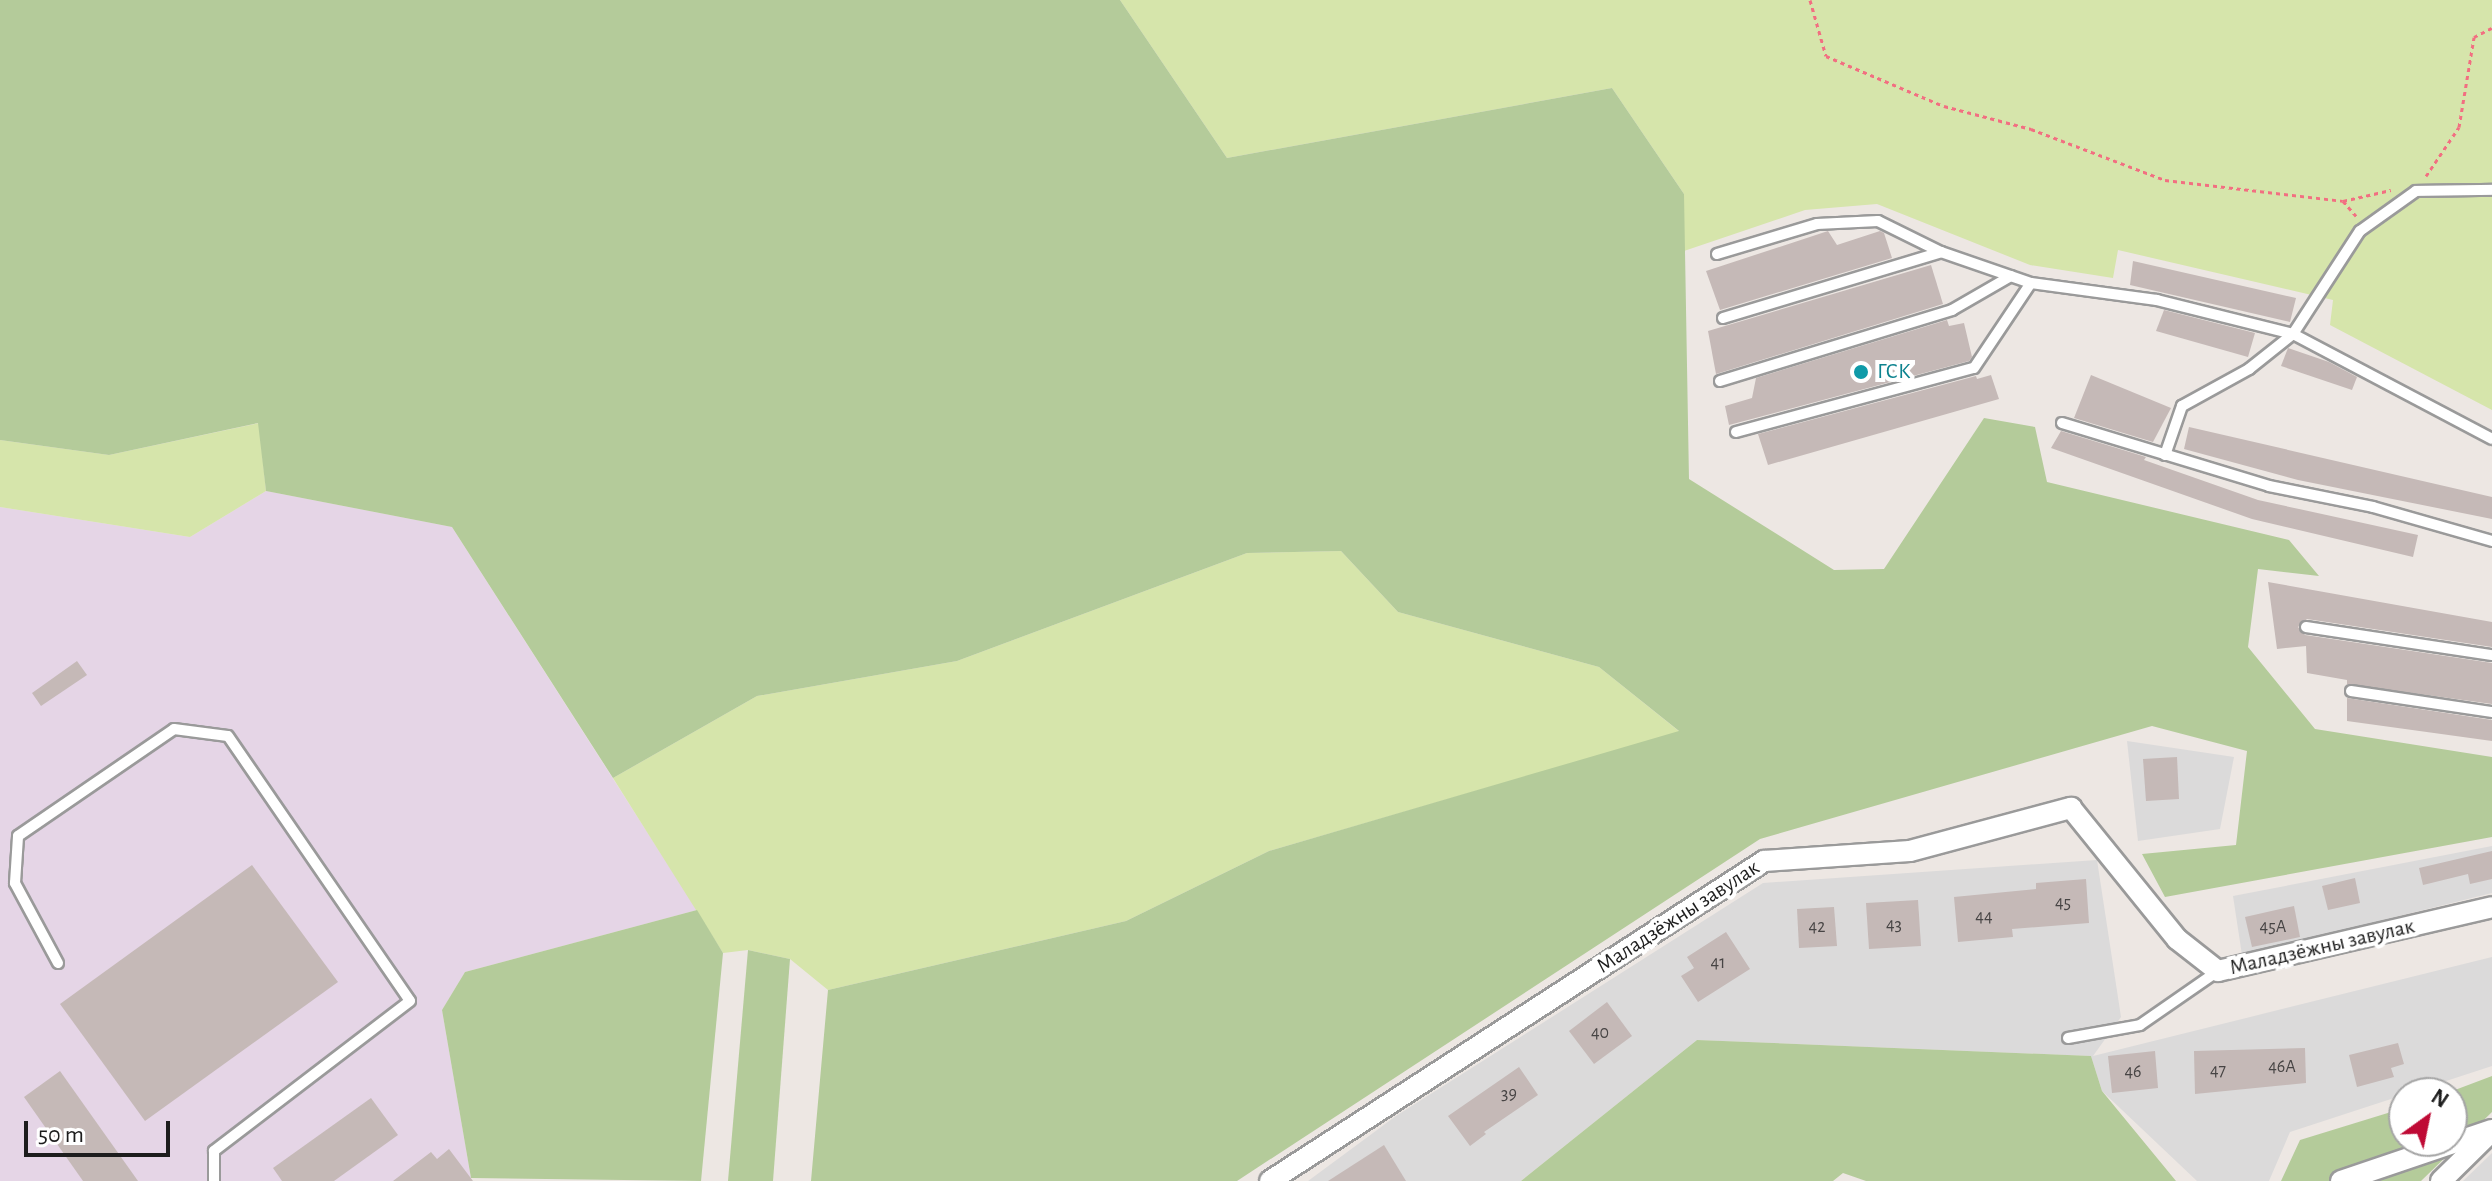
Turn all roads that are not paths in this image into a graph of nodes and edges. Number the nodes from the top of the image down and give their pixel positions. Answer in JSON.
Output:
{"nodes":[{"id":1,"x":2492,"y":190,"type":"edge"},
{"id":2,"x":1941,"y":252,"type":"junction"},
{"id":3,"x":1717,"y":254,"type":"dead end"},
{"id":4,"x":2011,"y":276,"type":"junction"},
{"id":5,"x":2031,"y":283,"type":"junction"},
{"id":6,"x":1723,"y":318,"type":"dead end"},
{"id":7,"x":2293,"y":334,"type":"junction"},
{"id":8,"x":1720,"y":381,"type":"dead end"},
{"id":9,"x":2062,"y":423,"type":"dead end"},
{"id":10,"x":1736,"y":432,"type":"dead end"},
{"id":11,"x":2492,"y":439,"type":"edge"},
{"id":12,"x":2165,"y":455,"type":"junction"},
{"id":13,"x":2492,"y":541,"type":"edge"},
{"id":14,"x":2306,"y":627,"type":"dead end"},
{"id":15,"x":2492,"y":655,"type":"edge"},
{"id":16,"x":2351,"y":691,"type":"dead end"},
{"id":17,"x":2492,"y":712,"type":"edge"},
{"id":18,"x":2492,"y":907,"type":"edge"},
{"id":19,"x":58,"y":963,"type":"dead end"},
{"id":20,"x":2218,"y":971,"type":"junction"},
{"id":21,"x":2068,"y":1038,"type":"dead end"},
{"id":22,"x":2492,"y":1130,"type":"edge"},
{"id":23,"x":214,"y":1181,"type":"edge"},
{"id":24,"x":1270,"y":1181,"type":"edge"},
{"id":25,"x":2341,"y":1181,"type":"edge"},
{"id":26,"x":2441,"y":1181,"type":"edge"}],
"edges":[{"from":1,"to":7,"type":"lane"},
{"from":2,"to":3,"type":"lane"},
{"from":2,"to":4,"type":"lane"},
{"from":2,"to":6,"type":"lane"},
{"from":4,"to":5,"type":"lane"},
{"from":4,"to":8,"type":"lane"},
{"from":5,"to":7,"type":"lane"},
{"from":5,"to":10,"type":"lane"},
{"from":7,"to":11,"type":"lane"},
{"from":7,"to":12,"type":"lane"},
{"from":9,"to":12,"type":"lane"},
{"from":12,"to":13,"type":"lane"},
{"from":14,"to":15,"type":"lane"},
{"from":16,"to":17,"type":"lane"},
{"from":18,"to":20,"type":"street","name":"Маладзёжны завулак"},
{"from":19,"to":23,"type":"lane"},
{"from":20,"to":21,"type":"lane"},
{"from":20,"to":24,"type":"street","name":"Маладзёжны завулак"},
{"from":22,"to":25,"type":"street"},
{"from":22,"to":26,"type":"street"}]}
